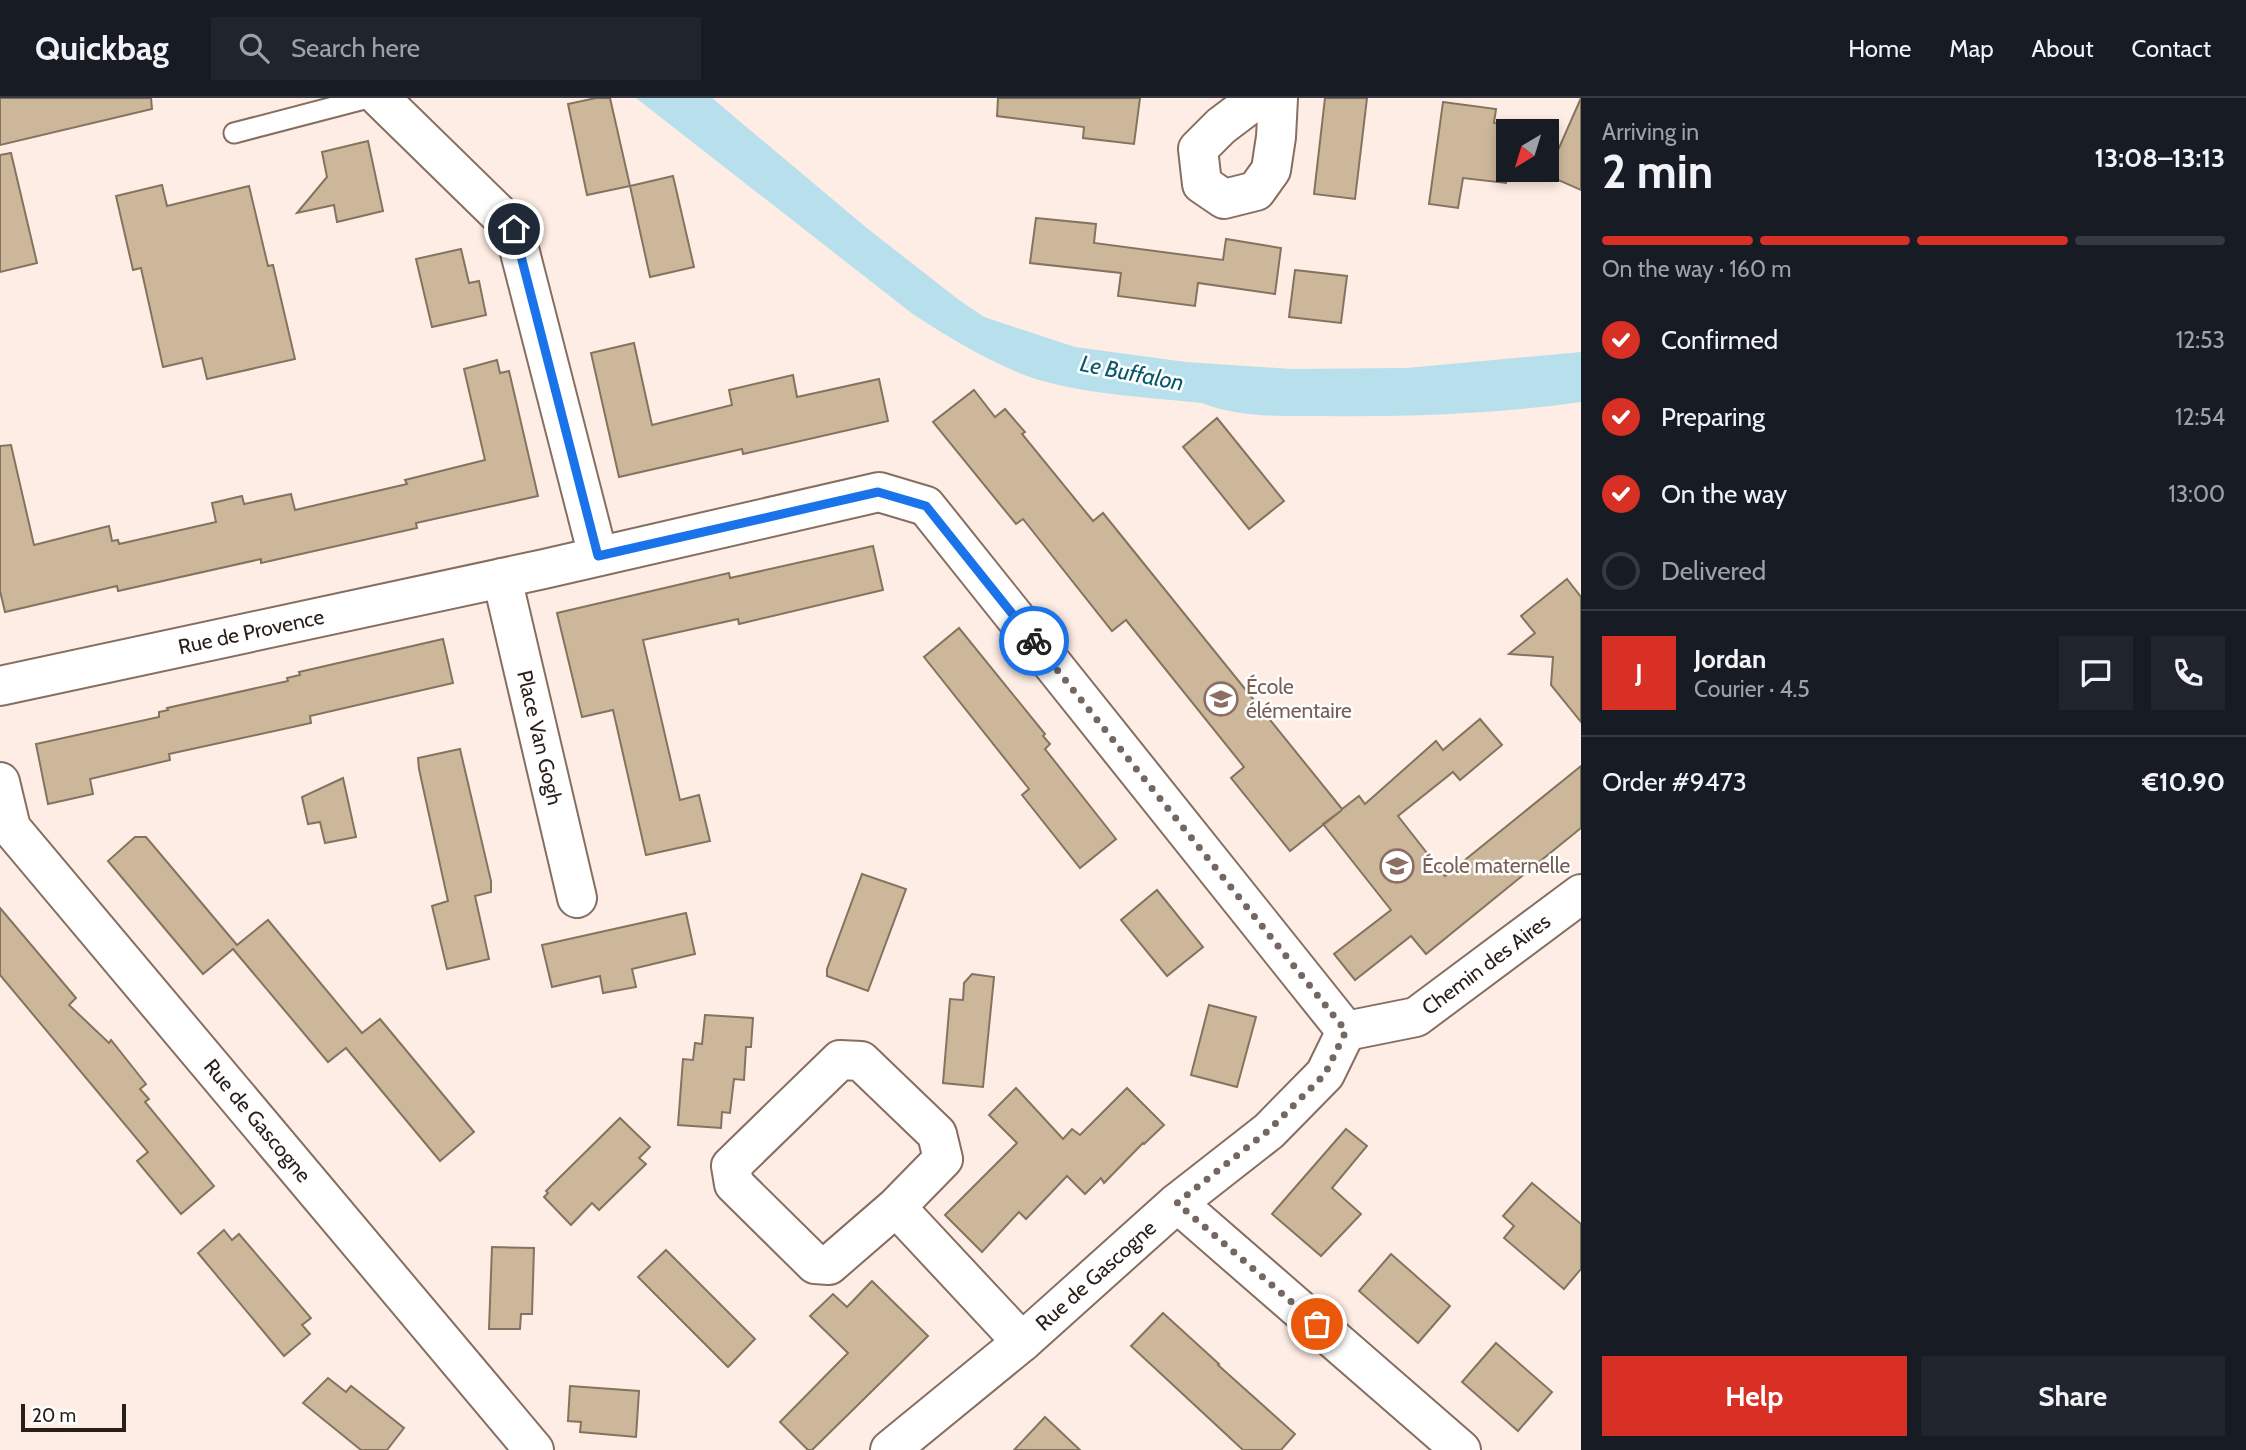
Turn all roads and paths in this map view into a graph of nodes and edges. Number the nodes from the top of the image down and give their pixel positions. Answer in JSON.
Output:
{"nodes":[{"id":1,"x":368,"y":98,"type":"edge"},
{"id":2,"x":380,"y":98,"type":"edge"},
{"id":3,"x":1258,"y":98,"type":"edge"},
{"id":4,"x":1278,"y":98,"type":"edge"},
{"id":5,"x":234,"y":133,"type":"dead end"},
{"id":6,"x":598,"y":556,"type":"junction"},
{"id":7,"x":502,"y":578,"type":"junction"},
{"id":8,"x":0,"y":686,"type":"edge"},
{"id":9,"x":0,"y":782,"type":"edge"},
{"id":10,"x":1581,"y":894,"type":"edge"},
{"id":11,"x":577,"y":898,"type":"dead end"},
{"id":12,"x":1346,"y":1031,"type":"junction"},
{"id":13,"x":1177,"y":1203,"type":"junction"},
{"id":14,"x":896,"y":1206,"type":"junction"},
{"id":15,"x":1022,"y":1342,"type":"junction"},
{"id":16,"x":534,"y":1450,"type":"edge"},
{"id":17,"x":890,"y":1450,"type":"edge"},
{"id":18,"x":1461,"y":1450,"type":"edge"}],
"edges":[{"from":1,"to":5,"type":"lane"},
{"from":2,"to":6,"type":"street"},
{"from":3,"to":4,"type":"street"},
{"from":6,"to":7,"type":"street","name":"Rue de Provence"},
{"from":6,"to":12,"type":"street","name":"Rue de Provence"},
{"from":7,"to":8,"type":"street","name":"Rue de Provence"},
{"from":7,"to":11,"type":"street","name":"Place Van Gogh"},
{"from":9,"to":16,"type":"street","name":"Rue de Gascogne"},
{"from":10,"to":12,"type":"street","name":"Chemin des Aires"},
{"from":12,"to":13,"type":"street","name":"Rue de Gascogne"},
{"from":13,"to":15,"type":"street","name":"Rue de Gascogne"},
{"from":13,"to":18,"type":"street"},
{"from":14,"to":14,"type":"street"},
{"from":14,"to":15,"type":"street"},
{"from":15,"to":17,"type":"street","name":"Rue de Gascogne"}]}
